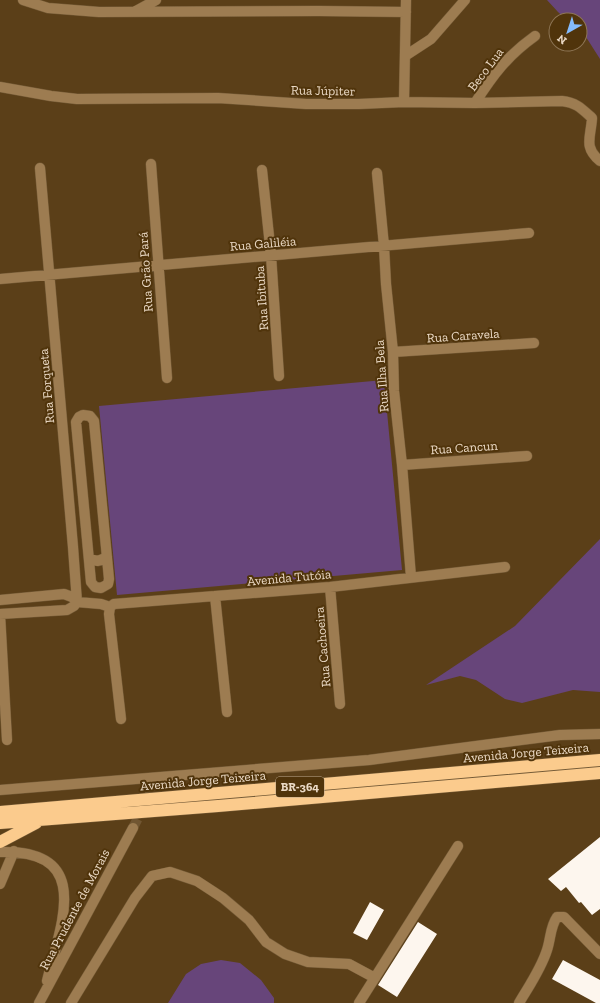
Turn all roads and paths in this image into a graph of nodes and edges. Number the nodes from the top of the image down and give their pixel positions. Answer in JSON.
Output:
{"nodes":[{"id":1,"x":23,"y":0,"type":"edge"},
{"id":2,"x":156,"y":0,"type":"edge"},
{"id":3,"x":320,"y":0,"type":"edge"},
{"id":4,"x":406,"y":0,"type":"edge"},
{"id":5,"x":465,"y":0,"type":"edge"},
{"id":6,"x":320,"y":11,"type":"junction"},
{"id":7,"x":134,"y":12,"type":"junction"},
{"id":8,"x":406,"y":12,"type":"junction"},
{"id":9,"x":535,"y":36,"type":"dead end"},
{"id":10,"x":405,"y":56,"type":"junction"},
{"id":11,"x":0,"y":87,"type":"edge"},
{"id":12,"x":404,"y":102,"type":"junction"},
{"id":13,"x":476,"y":103,"type":"junction"},
{"id":14,"x":596,"y":117,"type":"edge"},
{"id":15,"x":600,"y":161,"type":"edge"},
{"id":16,"x":151,"y":164,"type":"dead end"},
{"id":17,"x":40,"y":168,"type":"dead end"},
{"id":18,"x":262,"y":170,"type":"dead end"},
{"id":19,"x":377,"y":173,"type":"dead end"},
{"id":20,"x":529,"y":233,"type":"dead end"},
{"id":21,"x":384,"y":246,"type":"junction"},
{"id":22,"x":271,"y":255,"type":"junction"},
{"id":23,"x":158,"y":265,"type":"junction"},
{"id":24,"x":50,"y":274,"type":"junction"},
{"id":25,"x":0,"y":279,"type":"edge"},
{"id":26,"x":534,"y":343,"type":"dead end"},
{"id":27,"x":393,"y":352,"type":"junction"},
{"id":28,"x":279,"y":376,"type":"dead end"},
{"id":29,"x":167,"y":378,"type":"dead end"},
{"id":30,"x":527,"y":456,"type":"dead end"},
{"id":31,"x":402,"y":464,"type":"junction"},
{"id":32,"x":105,"y":533,"type":"junction"},
{"id":33,"x":86,"y":535,"type":"junction"},
{"id":34,"x":87,"y":546,"type":"junction"},
{"id":35,"x":74,"y":547,"type":"junction"},
{"id":36,"x":107,"y":557,"type":"junction"},
{"id":37,"x":89,"y":559,"type":"junction"},
{"id":38,"x":505,"y":567,"type":"dead end"},
{"id":39,"x":410,"y":577,"type":"junction"},
{"id":40,"x":330,"y":587,"type":"junction"},
{"id":41,"x":215,"y":596,"type":"junction"},
{"id":42,"x":0,"y":600,"type":"edge"},
{"id":43,"x":77,"y":602,"type":"junction"},
{"id":44,"x":110,"y":607,"type":"junction"},
{"id":45,"x":0,"y":614,"type":"edge"},
{"id":46,"x":340,"y":704,"type":"dead end"},
{"id":47,"x":227,"y":712,"type":"dead end"},
{"id":48,"x":121,"y":719,"type":"dead end"},
{"id":49,"x":600,"y":734,"type":"edge"},
{"id":50,"x":7,"y":740,"type":"dead end"},
{"id":51,"x":600,"y":760,"type":"edge"},
{"id":52,"x":600,"y":773,"type":"edge"},
{"id":53,"x":0,"y":790,"type":"edge"},
{"id":54,"x":3,"y":811,"type":"edge"},
{"id":55,"x":41,"y":820,"type":"junction"},
{"id":56,"x":0,"y":823,"type":"edge"},
{"id":57,"x":132,"y":828,"type":"tunnel mouth"},
{"id":58,"x":0,"y":842,"type":"edge"},
{"id":59,"x":458,"y":846,"type":"dead end"},
{"id":60,"x":14,"y":851,"type":"junction"},
{"id":61,"x":0,"y":852,"type":"edge"},
{"id":62,"x":0,"y":884,"type":"edge"},
{"id":63,"x":600,"y":954,"type":"edge"},
{"id":64,"x":375,"y":978,"type":"junction"},
{"id":65,"x":41,"y":1000,"type":"edge"},
{"id":66,"x":71,"y":1003,"type":"edge"},
{"id":67,"x":359,"y":1003,"type":"edge"},
{"id":68,"x":519,"y":1003,"type":"edge"}],
"edges":[{"from":1,"to":7,"type":"street"},
{"from":2,"to":7,"type":"street"},
{"from":3,"to":6,"type":"street"},
{"from":4,"to":8,"type":"street"},
{"from":5,"to":10,"type":"street"},
{"from":6,"to":7,"type":"street"},
{"from":6,"to":8,"type":"street"},
{"from":8,"to":10,"type":"street"},
{"from":9,"to":13,"type":"street","name":"Beco Lua"},
{"from":10,"to":12,"type":"street"},
{"from":11,"to":12,"type":"street","name":"Rua Júpiter"},
{"from":12,"to":13,"type":"street","name":"Rua Júpiter"},
{"from":13,"to":14,"type":"street","name":"Rua Júpiter"},
{"from":14,"to":15,"type":"street","name":"Rua Júpiter"},
{"from":16,"to":23,"type":"street","name":"Rua Grão Pará"},
{"from":17,"to":24,"type":"street","name":"Rua Forqueta"},
{"from":18,"to":22,"type":"street","name":"Rua Ibituba"},
{"from":19,"to":21,"type":"street","name":"Rua Ilha Bela"},
{"from":20,"to":21,"type":"street","name":"Rua Galiléia"},
{"from":21,"to":22,"type":"street","name":"Rua Galiléia"},
{"from":21,"to":27,"type":"street","name":"Rua Ilha Bela"},
{"from":22,"to":23,"type":"street","name":"Rua Galiléia"},
{"from":22,"to":28,"type":"street","name":"Rua Ibituba"},
{"from":23,"to":24,"type":"street","name":"Rua Galiléia"},
{"from":23,"to":29,"type":"street","name":"Rua Grão Pará"},
{"from":24,"to":25,"type":"street","name":"Rua Galiléia"},
{"from":24,"to":35,"type":"street","name":"Rua Forqueta"},
{"from":26,"to":27,"type":"street","name":"Rua Caravela"},
{"from":27,"to":31,"type":"street","name":"Rua Ilha Bela"},
{"from":30,"to":31,"type":"street","name":"Rua Cancun"},
{"from":31,"to":39,"type":"street","name":"Rua Ilha Bela"},
{"from":32,"to":33,"type":"street"},
{"from":32,"to":33,"type":"street"},
{"from":32,"to":36,"type":"street"},
{"from":33,"to":34,"type":"street"},
{"from":34,"to":35,"type":"street"},
{"from":34,"to":37,"type":"street"},
{"from":35,"to":43,"type":"street","name":"Rua Forqueta"},
{"from":36,"to":37,"type":"street"},
{"from":36,"to":37,"type":"street"},
{"from":38,"to":39,"type":"street","name":"Avenida Tutóia"},
{"from":39,"to":40,"type":"street","name":"Avenida Tutóia"},
{"from":40,"to":41,"type":"street","name":"Avenida Tutóia"},
{"from":40,"to":46,"type":"street","name":"Rua Cachoeira"},
{"from":41,"to":44,"type":"street","name":"Avenida Tutóia"},
{"from":41,"to":47,"type":"street"},
{"from":42,"to":43,"type":"street","name":"Avenida Tutóia"},
{"from":43,"to":44,"type":"street","name":"Avenida Tutóia"},
{"from":43,"to":45,"type":"street"},
{"from":44,"to":48,"type":"street"},
{"from":45,"to":50,"type":"street"},
{"from":49,"to":53,"type":"street"},
{"from":51,"to":54,"type":"highway","name":"Avenida Jorge Teixeira","number":"BR-364"},
{"from":52,"to":55,"type":"highway","name":"BR-364","number":"BR-364"},
{"from":55,"to":56,"type":"highway","name":"BR-364","number":"BR-364"},
{"from":55,"to":58,"type":"highway"},
{"from":57,"to":65,"type":"street","name":"Rua Prudente de Morais"},
{"from":59,"to":64,"type":"street"},
{"from":60,"to":61,"type":"street"},
{"from":60,"to":62,"type":"street"},
{"from":60,"to":65,"type":"street"},
{"from":63,"to":68,"type":"street"},
{"from":64,"to":66,"type":"street"},
{"from":64,"to":67,"type":"street"}]}
